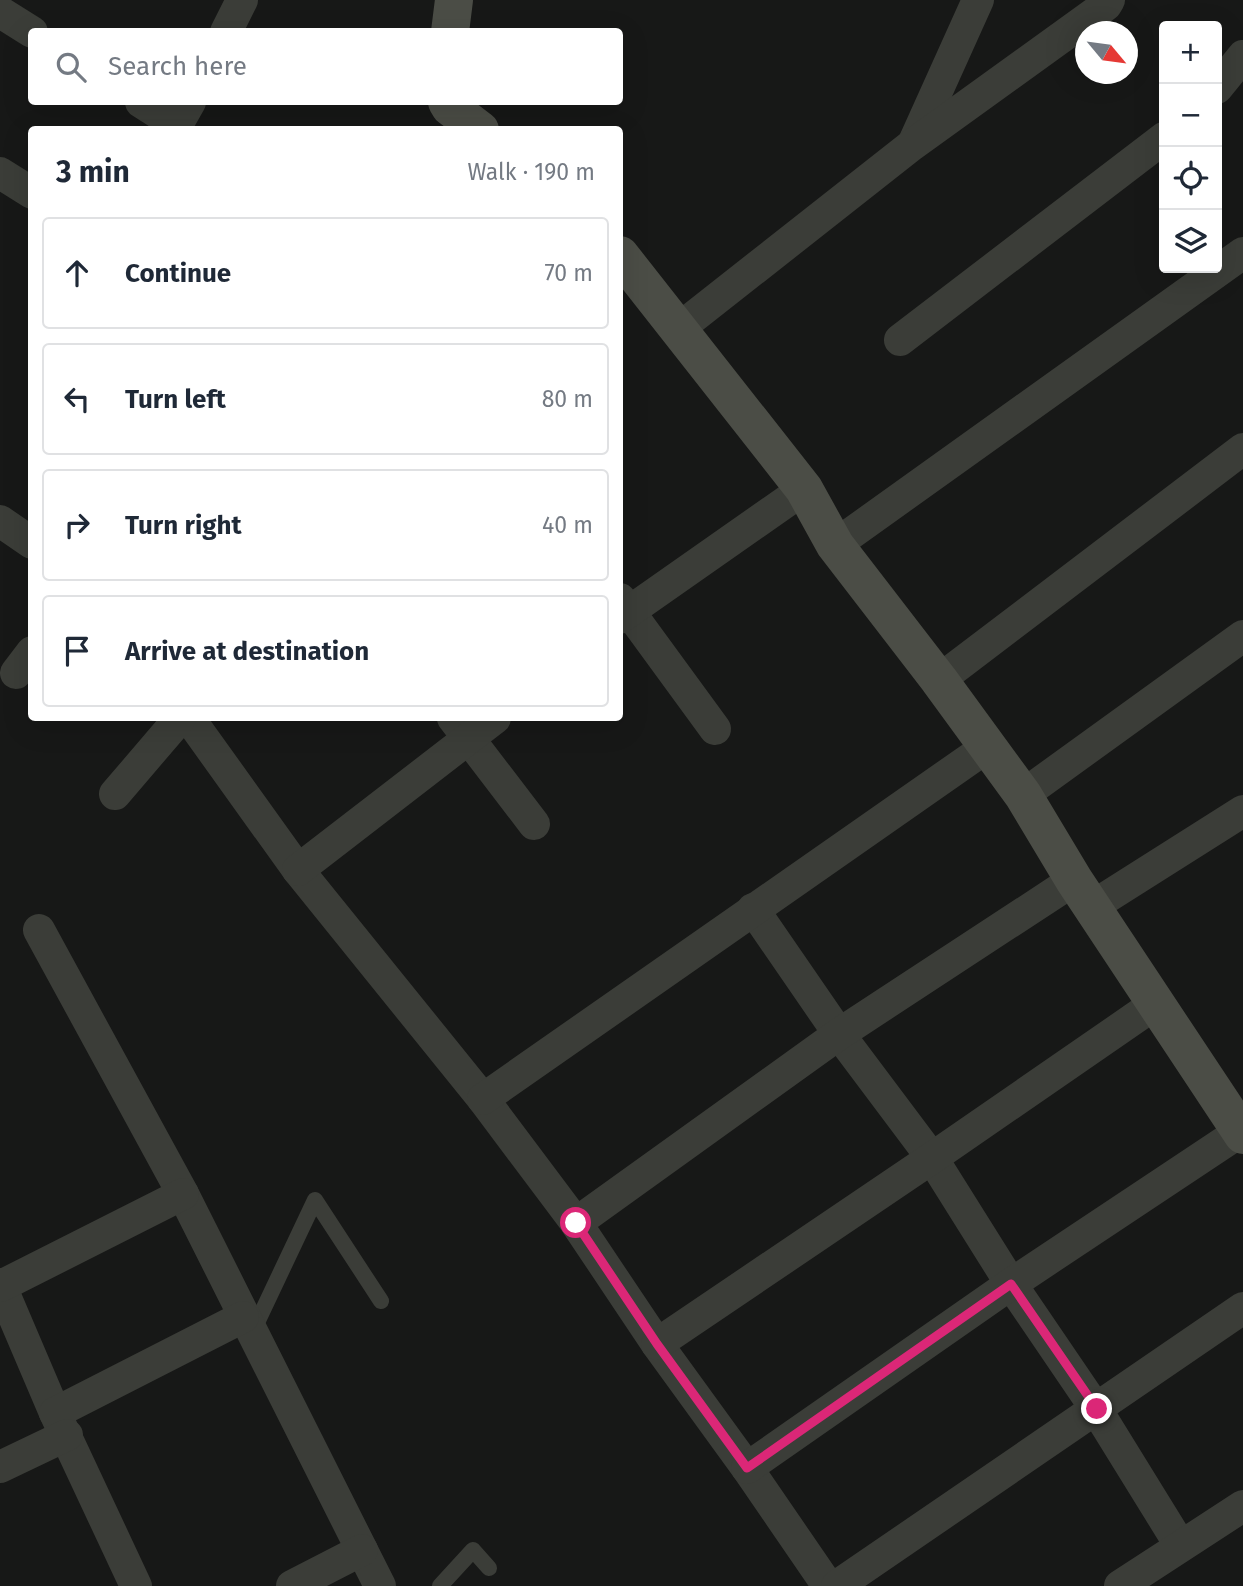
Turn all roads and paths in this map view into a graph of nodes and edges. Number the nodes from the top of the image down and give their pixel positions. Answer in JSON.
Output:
{"nodes":[{"id":1,"x":242,"y":0,"type":"edge"},
{"id":2,"x":454,"y":0,"type":"edge"},
{"id":3,"x":978,"y":0,"type":"edge"},
{"id":4,"x":1109,"y":0,"type":"edge"},
{"id":5,"x":0,"y":12,"type":"edge"},
{"id":6,"x":228,"y":28,"type":"edge"},
{"id":7,"x":450,"y":28,"type":"edge"},
{"id":8,"x":28,"y":30,"type":"edge"},
{"id":9,"x":1243,"y":56,"type":"edge"},
{"id":10,"x":1220,"y":84,"type":"edge"},
{"id":11,"x":148,"y":105,"type":"edge"},
{"id":12,"x":449,"y":105,"type":"edge"},
{"id":13,"x":181,"y":119,"type":"edge"},
{"id":14,"x":475,"y":126,"type":"edge"},
{"id":15,"x":1159,"y":142,"type":"edge"},
{"id":16,"x":912,"y":145,"type":"junction"},
{"id":17,"x":0,"y":173,"type":"edge"},
{"id":18,"x":28,"y":190,"type":"edge"},
{"id":19,"x":1243,"y":253,"type":"edge"},
{"id":20,"x":623,"y":259,"type":"edge"},
{"id":21,"x":677,"y":330,"type":"junction"},
{"id":22,"x":900,"y":340,"type":"dead end"},
{"id":23,"x":1243,"y":449,"type":"edge"},
{"id":24,"x":804,"y":489,"type":"junction"},
{"id":25,"x":0,"y":521,"type":"edge"},
{"id":26,"x":28,"y":540,"type":"edge"},
{"id":27,"x":835,"y":545,"type":"junction"},
{"id":28,"x":623,"y":608,"type":"edge"},
{"id":29,"x":623,"y":610,"type":"edge"},
{"id":30,"x":1243,"y":636,"type":"edge"},
{"id":31,"x":939,"y":680,"type":"junction"},
{"id":32,"x":177,"y":721,"type":"edge"},
{"id":33,"x":190,"y":721,"type":"edge"},
{"id":34,"x":485,"y":721,"type":"edge"},
{"id":35,"x":461,"y":728,"type":"edge"},
{"id":36,"x":715,"y":729,"type":"dead end"},
{"id":37,"x":987,"y":747,"type":"junction"},
{"id":38,"x":115,"y":794,"type":"dead end"},
{"id":39,"x":1023,"y":795,"type":"junction"},
{"id":40,"x":1243,"y":811,"type":"edge"},
{"id":41,"x":534,"y":824,"type":"dead end"},
{"id":42,"x":298,"y":870,"type":"junction"},
{"id":43,"x":1083,"y":893,"type":"junction"},
{"id":44,"x":753,"y":909,"type":"junction"},
{"id":45,"x":39,"y":930,"type":"dead end"},
{"id":46,"x":1155,"y":1004,"type":"junction"},
{"id":47,"x":839,"y":1034,"type":"junction"},
{"id":48,"x":483,"y":1099,"type":"junction"},
{"id":49,"x":1242,"y":1133,"type":"edge"},
{"id":50,"x":932,"y":1158,"type":"junction"},
{"id":51,"x":183,"y":1194,"type":"junction"},
{"id":52,"x":576,"y":1223,"type":"junction"},
{"id":53,"x":1011,"y":1284,"type":"junction"},
{"id":54,"x":1,"y":1285,"type":"edge"},
{"id":55,"x":382,"y":1301,"type":"dead end"},
{"id":56,"x":1243,"y":1308,"type":"edge"},
{"id":57,"x":247,"y":1325,"type":"junction"},
{"id":58,"x":657,"y":1344,"type":"junction"},
{"id":59,"x":1097,"y":1409,"type":"junction"},
{"id":60,"x":61,"y":1424,"type":"junction"},
{"id":61,"x":0,"y":1467,"type":"edge"},
{"id":62,"x":747,"y":1468,"type":"junction"},
{"id":63,"x":1243,"y":1506,"type":"edge"},
{"id":64,"x":1180,"y":1545,"type":"junction"},
{"id":65,"x":362,"y":1550,"type":"junction"},
{"id":66,"x":489,"y":1568,"type":"dead end"},
{"id":67,"x":136,"y":1586,"type":"edge"},
{"id":68,"x":292,"y":1586,"type":"edge"},
{"id":69,"x":380,"y":1586,"type":"edge"},
{"id":70,"x":440,"y":1586,"type":"edge"},
{"id":71,"x":828,"y":1586,"type":"edge"},
{"id":72,"x":837,"y":1586,"type":"edge"},
{"id":73,"x":1120,"y":1586,"type":"edge"}],
"edges":[{"from":1,"to":6,"type":"street"},
{"from":2,"to":7,"type":"street"},
{"from":3,"to":16,"type":"street"},
{"from":4,"to":16,"type":"street"},
{"from":5,"to":8,"type":"street"},
{"from":9,"to":10,"type":"street"},
{"from":11,"to":13,"type":"street"},
{"from":12,"to":14,"type":"street"},
{"from":15,"to":22,"type":"street"},
{"from":16,"to":21,"type":"street"},
{"from":17,"to":18,"type":"street"},
{"from":19,"to":27,"type":"street"},
{"from":20,"to":21,"type":"street"},
{"from":21,"to":24,"type":"street"},
{"from":23,"to":31,"type":"street"},
{"from":24,"to":27,"type":"street"},
{"from":24,"to":28,"type":"street"},
{"from":25,"to":26,"type":"street"},
{"from":27,"to":31,"type":"street"},
{"from":29,"to":36,"type":"street"},
{"from":30,"to":39,"type":"street"},
{"from":31,"to":37,"type":"street"},
{"from":32,"to":38,"type":"street"},
{"from":33,"to":42,"type":"street"},
{"from":34,"to":35,"type":"street"},
{"from":35,"to":41,"type":"street"},
{"from":35,"to":42,"type":"street"},
{"from":37,"to":39,"type":"street"},
{"from":37,"to":44,"type":"street"},
{"from":39,"to":43,"type":"street"},
{"from":40,"to":43,"type":"street"},
{"from":42,"to":48,"type":"street"},
{"from":43,"to":46,"type":"street"},
{"from":43,"to":47,"type":"street"},
{"from":44,"to":47,"type":"street"},
{"from":44,"to":48,"type":"street"},
{"from":45,"to":51,"type":"street"},
{"from":46,"to":49,"type":"street"},
{"from":46,"to":50,"type":"street"},
{"from":47,"to":50,"type":"street"},
{"from":47,"to":52,"type":"street"},
{"from":48,"to":52,"type":"street"},
{"from":49,"to":53,"type":"street"},
{"from":50,"to":53,"type":"street"},
{"from":50,"to":58,"type":"street"},
{"from":51,"to":54,"type":"street"},
{"from":51,"to":57,"type":"street"},
{"from":52,"to":58,"type":"street"},
{"from":53,"to":59,"type":"street"},
{"from":53,"to":62,"type":"street"},
{"from":54,"to":60,"type":"street"},
{"from":55,"to":57,"type":"lane"},
{"from":56,"to":59,"type":"street"},
{"from":57,"to":60,"type":"street"},
{"from":57,"to":65,"type":"street"},
{"from":58,"to":62,"type":"street"},
{"from":59,"to":64,"type":"street"},
{"from":59,"to":72,"type":"street"},
{"from":60,"to":61,"type":"street"},
{"from":60,"to":67,"type":"street"},
{"from":62,"to":71,"type":"street"},
{"from":63,"to":64,"type":"street"},
{"from":64,"to":73,"type":"street"},
{"from":65,"to":68,"type":"street"},
{"from":65,"to":69,"type":"street"},
{"from":66,"to":70,"type":"lane"}]}
